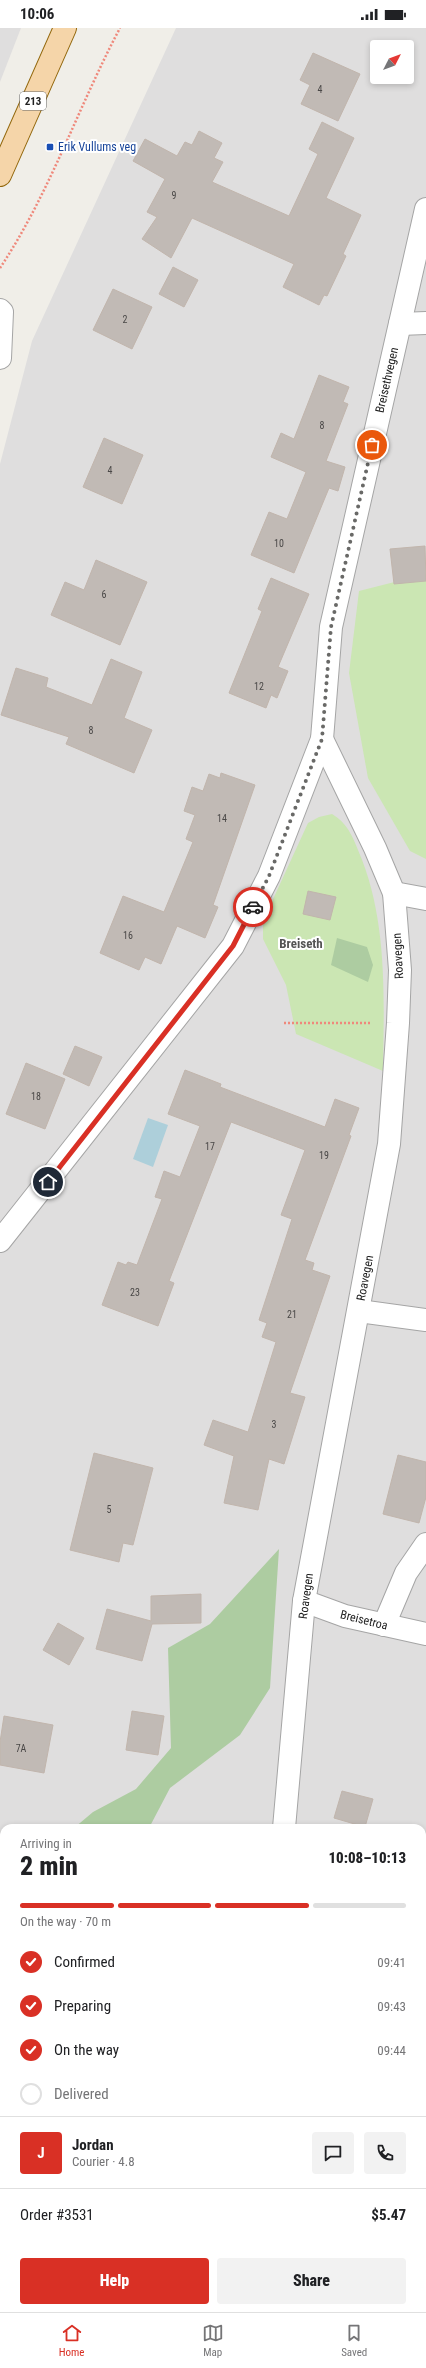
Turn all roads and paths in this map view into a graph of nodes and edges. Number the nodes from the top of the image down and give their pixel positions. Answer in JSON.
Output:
{"nodes":[{"id":1,"x":65,"y":28,"type":"edge"},
{"id":2,"x":120,"y":28,"type":"edge"},
{"id":3,"x":0,"y":174,"type":"edge"},
{"id":4,"x":426,"y":209,"type":"edge"},
{"id":5,"x":0,"y":268,"type":"edge"},
{"id":6,"x":0,"y":310,"type":"edge"},
{"id":7,"x":426,"y":323,"type":"edge"},
{"id":8,"x":400,"y":324,"type":"junction"},
{"id":9,"x":0,"y":358,"type":"edge"},
{"id":10,"x":322,"y":739,"type":"junction"},
{"id":11,"x":394,"y":893,"type":"junction"},
{"id":12,"x":426,"y":899,"type":"edge"},
{"id":13,"x":284,"y":1023,"type":"dead end"},
{"id":14,"x":398,"y":1023,"type":"junction"},
{"id":15,"x":0,"y":1241,"type":"edge"},
{"id":16,"x":359,"y":1311,"type":"junction"},
{"id":17,"x":426,"y":1320,"type":"edge"},
{"id":18,"x":426,"y":1544,"type":"edge"},
{"id":19,"x":304,"y":1601,"type":"junction"},
{"id":20,"x":384,"y":1625,"type":"junction"},
{"id":21,"x":426,"y":1634,"type":"edge"},
{"id":22,"x":284,"y":1824,"type":"edge"}],
"edges":[{"from":1,"to":3,"type":"main road","number":"213"},
{"from":2,"to":5,"type":"path"},
{"from":4,"to":8,"type":"street","name":"Breisethvegen"},
{"from":6,"to":9,"type":"street"},
{"from":7,"to":8,"type":"street"},
{"from":8,"to":10,"type":"street","name":"Breisethvegen"},
{"from":10,"to":11,"type":"street","name":"Roavegen"},
{"from":10,"to":15,"type":"street","name":"Breisethvegen"},
{"from":11,"to":12,"type":"street"},
{"from":11,"to":14,"type":"street","name":"Roavegen"},
{"from":13,"to":14,"type":"path"},
{"from":14,"to":16,"type":"street","name":"Roavegen"},
{"from":16,"to":17,"type":"street"},
{"from":16,"to":19,"type":"street","name":"Roavegen"},
{"from":18,"to":20,"type":"street"},
{"from":19,"to":20,"type":"street","name":"Breisetroa"},
{"from":19,"to":22,"type":"street","name":"Roavegen"},
{"from":20,"to":21,"type":"street","name":"Breisetroa"}]}
